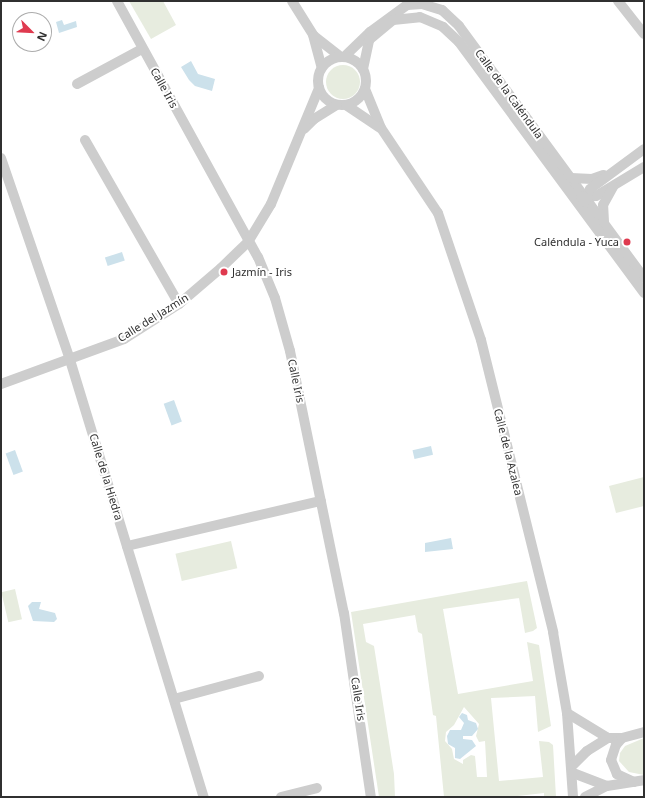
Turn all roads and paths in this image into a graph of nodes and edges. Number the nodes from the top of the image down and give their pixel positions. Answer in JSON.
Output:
{"nodes":[{"id":1,"x":116,"y":1,"type":"edge"},
{"id":2,"x":292,"y":1,"type":"edge"},
{"id":3,"x":618,"y":1,"type":"edge"},
{"id":4,"x":644,"y":34,"type":"edge"},
{"id":5,"x":313,"y":35,"type":"junction"},
{"id":6,"x":142,"y":49,"type":"junction"},
{"id":7,"x":342,"y":57,"type":"junction"},
{"id":8,"x":322,"y":68,"type":"junction"},
{"id":9,"x":363,"y":69,"type":"junction"},
{"id":10,"x":77,"y":84,"type":"dead end"},
{"id":11,"x":319,"y":88,"type":"junction"},
{"id":12,"x":365,"y":89,"type":"junction"},
{"id":13,"x":341,"y":105,"type":"junction"},
{"id":14,"x":381,"y":128,"type":"junction"},
{"id":15,"x":298,"y":137,"type":"junction"},
{"id":16,"x":85,"y":140,"type":"dead end"},
{"id":17,"x":644,"y":149,"type":"edge"},
{"id":18,"x":1,"y":158,"type":"edge"},
{"id":19,"x":644,"y":167,"type":"edge"},
{"id":20,"x":607,"y":174,"type":"junction"},
{"id":21,"x":567,"y":179,"type":"junction"},
{"id":22,"x":614,"y":186,"type":"junction"},
{"id":23,"x":586,"y":199,"type":"junction"},
{"id":24,"x":601,"y":227,"type":"junction"},
{"id":25,"x":248,"y":242,"type":"junction"},
{"id":26,"x":644,"y":278,"type":"edge"},
{"id":27,"x":644,"y":293,"type":"edge"},
{"id":28,"x":179,"y":304,"type":"junction"},
{"id":29,"x":70,"y":360,"type":"junction"},
{"id":30,"x":1,"y":384,"type":"edge"},
{"id":31,"x":321,"y":501,"type":"junction"},
{"id":32,"x":127,"y":546,"type":"junction"},
{"id":33,"x":259,"y":676,"type":"dead end"},
{"id":34,"x":174,"y":698,"type":"junction"},
{"id":35,"x":567,"y":713,"type":"junction"},
{"id":36,"x":644,"y":732,"type":"edge"},
{"id":37,"x":608,"y":738,"type":"junction"},
{"id":38,"x":622,"y":738,"type":"junction"},
{"id":39,"x":573,"y":770,"type":"junction"},
{"id":40,"x":639,"y":781,"type":"edge"},
{"id":41,"x":607,"y":786,"type":"junction"},
{"id":42,"x":316,"y":788,"type":"dead end"},
{"id":43,"x":204,"y":797,"type":"edge"},
{"id":44,"x":281,"y":797,"type":"edge"},
{"id":45,"x":371,"y":797,"type":"edge"},
{"id":46,"x":573,"y":797,"type":"edge"},
{"id":47,"x":585,"y":797,"type":"edge"}],
"edges":[{"from":1,"to":6,"type":"street","name":"Calle Iris"},
{"from":2,"to":5,"type":"street"},
{"from":3,"to":4,"type":"street"},
{"from":5,"to":7,"type":"street"},
{"from":5,"to":8,"type":"street"},
{"from":6,"to":10,"type":"street"},
{"from":6,"to":25,"type":"street","name":"Calle Iris"},
{"from":7,"to":8,"type":"street"},
{"from":7,"to":9,"type":"street"},
{"from":7,"to":21,"type":"street","name":"Calle de la Caléndula"},
{"from":8,"to":11,"type":"street"},
{"from":9,"to":12,"type":"street"},
{"from":9,"to":21,"type":"street","name":"Calle de la Caléndula"},
{"from":11,"to":13,"type":"street"},
{"from":11,"to":15,"type":"street","name":"Calle del Jazmín"},
{"from":12,"to":13,"type":"street"},
{"from":12,"to":14,"type":"street","name":"Calle de la Azalea"},
{"from":13,"to":14,"type":"street","name":"Calle de la Azalea"},
{"from":13,"to":15,"type":"street","name":"Calle del Jazmín"},
{"from":14,"to":35,"type":"street","name":"Calle de la Azalea"},
{"from":15,"to":25,"type":"street","name":"Calle del Jazmín"},
{"from":16,"to":28,"type":"street"},
{"from":17,"to":20,"type":"street"},
{"from":18,"to":29,"type":"street","name":"Calle de la Hiedra"},
{"from":19,"to":22,"type":"street"},
{"from":20,"to":21,"type":"street"},
{"from":20,"to":23,"type":"street"},
{"from":21,"to":23,"type":"street","name":"Calle de la Caléndula"},
{"from":21,"to":24,"type":"street","name":"Calle de la Caléndula"},
{"from":22,"to":23,"type":"street"},
{"from":22,"to":24,"type":"street"},
{"from":23,"to":24,"type":"street","name":"Calle de la Caléndula"},
{"from":24,"to":26,"type":"street","name":"Calle de la Caléndula"},
{"from":24,"to":27,"type":"street","name":"Calle de la Caléndula"},
{"from":25,"to":28,"type":"street","name":"Calle del Jazmín"},
{"from":25,"to":31,"type":"street","name":"Calle Iris"},
{"from":28,"to":29,"type":"street","name":"Calle del Jazmín"},
{"from":29,"to":30,"type":"street","name":"Calle del Jazmín"},
{"from":29,"to":32,"type":"street","name":"Calle de la Hiedra"},
{"from":31,"to":32,"type":"street"},
{"from":31,"to":45,"type":"street","name":"Calle Iris"},
{"from":32,"to":34,"type":"street","name":"Calle de la Hiedra"},
{"from":33,"to":34,"type":"street"},
{"from":34,"to":43,"type":"street","name":"Calle de la Hiedra"},
{"from":35,"to":37,"type":"street"},
{"from":35,"to":39,"type":"street","name":"Calle de la Azalea"},
{"from":36,"to":38,"type":"street"},
{"from":37,"to":38,"type":"street"},
{"from":37,"to":39,"type":"street"},
{"from":38,"to":40,"type":"street"},
{"from":39,"to":41,"type":"street"},
{"from":39,"to":46,"type":"street","name":"Calle de la Azalea"},
{"from":40,"to":41,"type":"street"},
{"from":41,"to":47,"type":"street"},
{"from":42,"to":44,"type":"street"}]}
